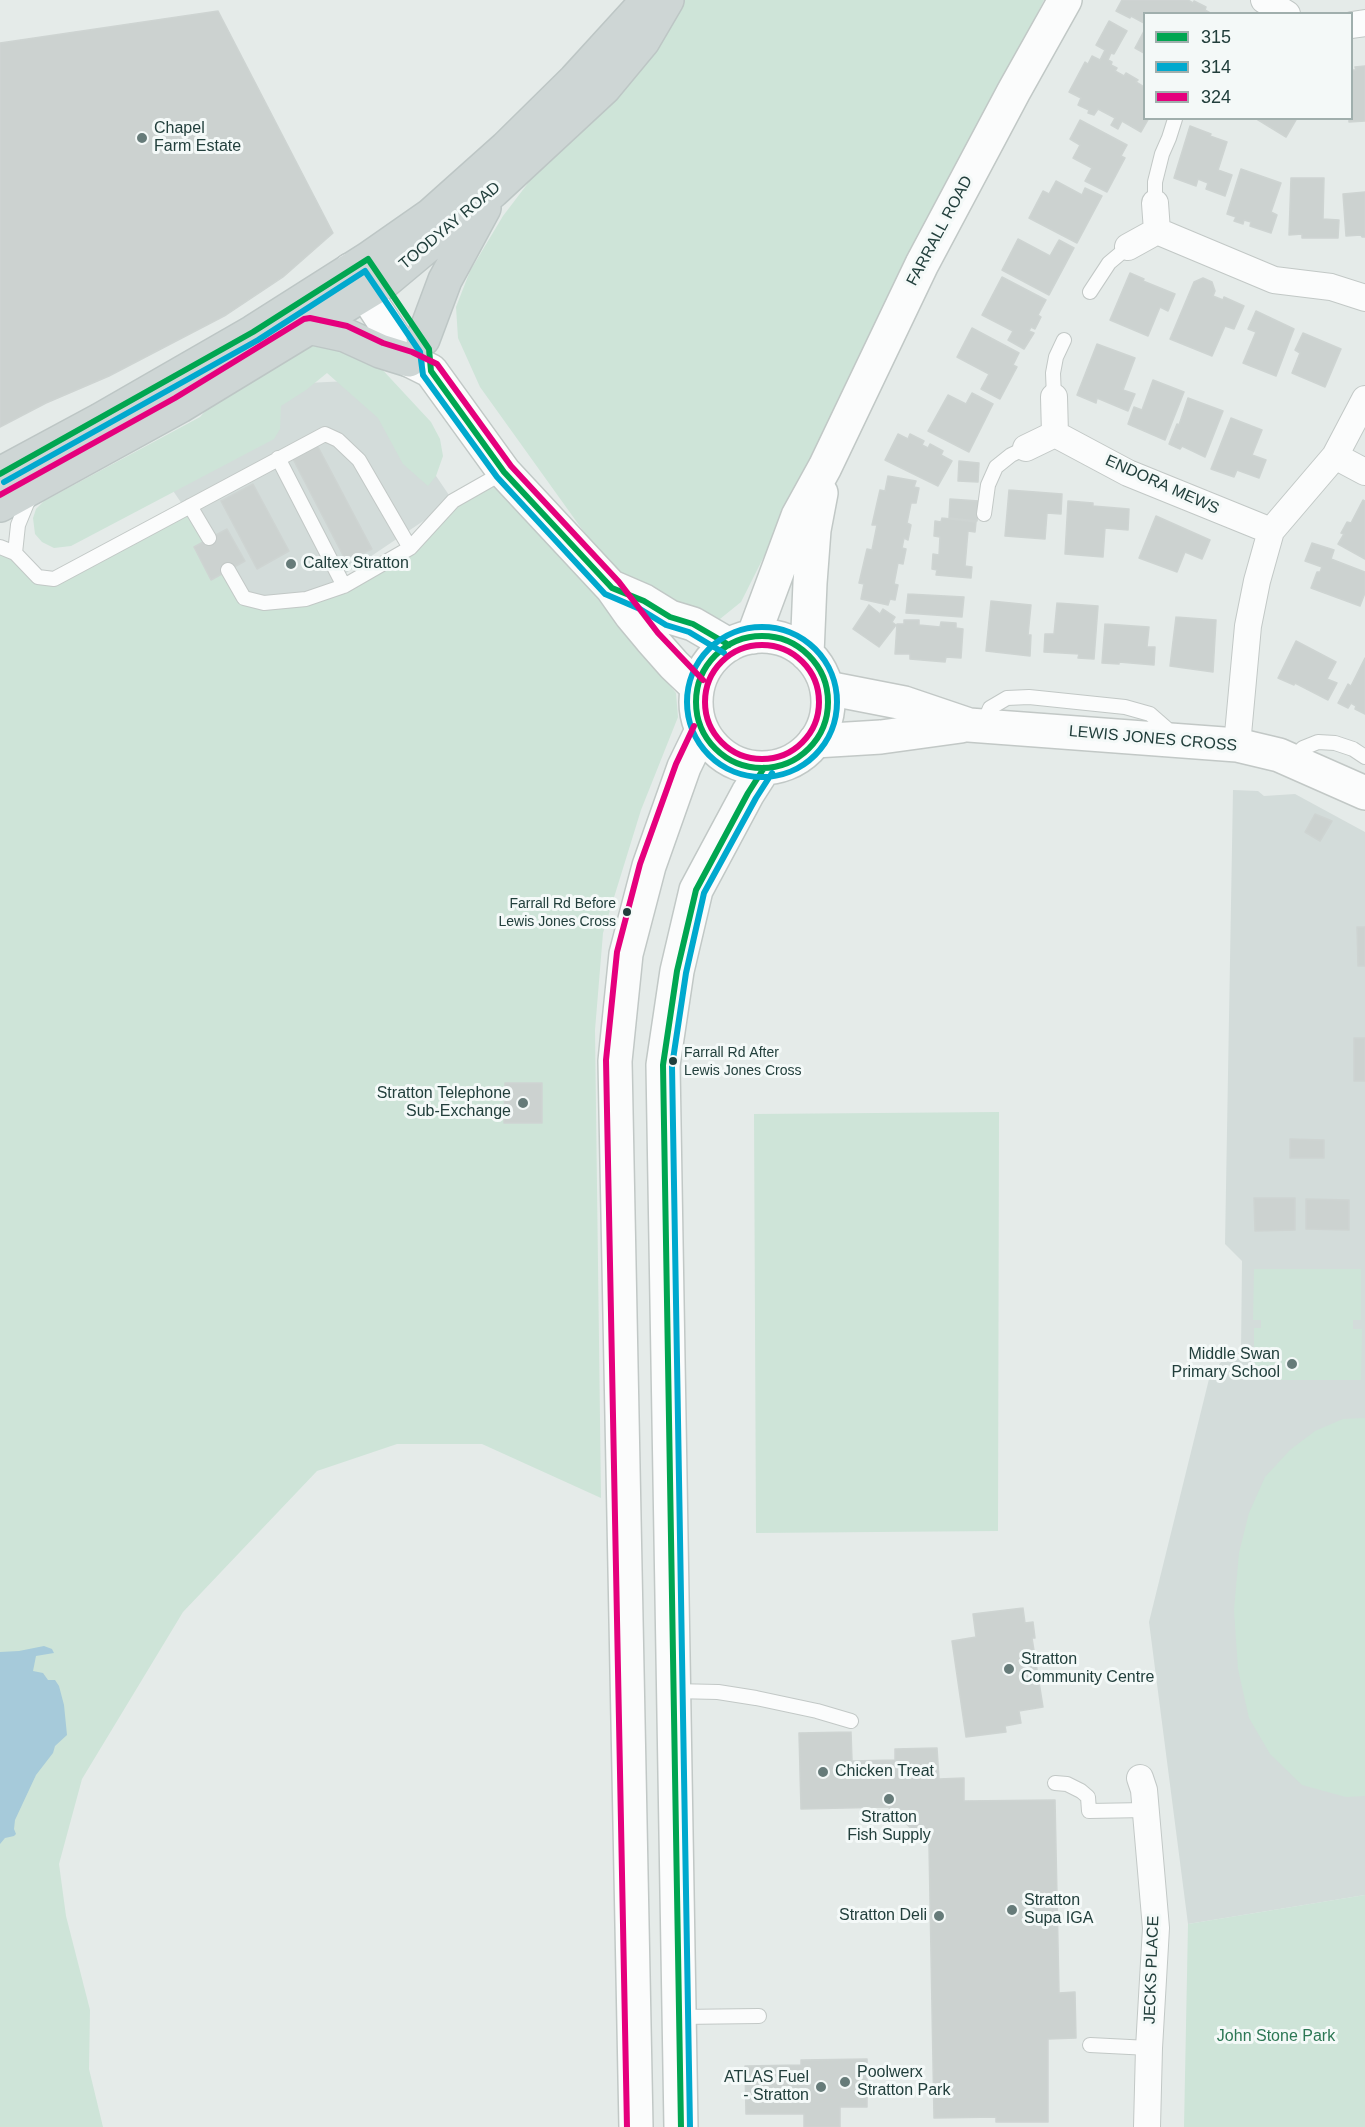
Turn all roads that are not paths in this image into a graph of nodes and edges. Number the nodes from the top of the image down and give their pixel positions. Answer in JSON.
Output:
{"nodes":[{"id":1,"x":648,"y":0,"type":"edge"},
{"id":2,"x":667,"y":0,"type":"edge"},
{"id":3,"x":1065,"y":0,"type":"edge"},
{"id":4,"x":1264,"y":0,"type":"edge"},
{"id":5,"x":1284,"y":12,"type":"edge"},
{"id":6,"x":1175,"y":120,"type":"edge"},
{"id":7,"x":493,"y":191,"type":"junction"},
{"id":8,"x":1155,"y":203,"type":"joint"},
{"id":9,"x":1157,"y":231,"type":"junction"},
{"id":10,"x":1128,"y":247,"type":"joint"},
{"id":11,"x":367,"y":276,"type":"junction"},
{"id":12,"x":1090,"y":292,"type":"dead end"},
{"id":13,"x":1365,"y":298,"type":"edge"},
{"id":14,"x":308,"y":327,"type":"junction"},
{"id":15,"x":1064,"y":340,"type":"dead end"},
{"id":16,"x":421,"y":357,"type":"junction"},
{"id":17,"x":1054,"y":396,"type":"joint"},
{"id":18,"x":1365,"y":399,"type":"edge"},
{"id":19,"x":1055,"y":434,"type":"junction"},
{"id":20,"x":1026,"y":448,"type":"joint"},
{"id":21,"x":1335,"y":456,"type":"junction"},
{"id":22,"x":279,"y":458,"type":"junction"},
{"id":23,"x":825,"y":467,"type":"junction"},
{"id":24,"x":504,"y":472,"type":"junction"},
{"id":25,"x":1365,"y":472,"type":"edge"},
{"id":26,"x":0,"y":474,"type":"edge"},
{"id":27,"x":46,"y":479,"type":"junction"},
{"id":28,"x":0,"y":504,"type":"edge"},
{"id":29,"x":190,"y":506,"type":"junction"},
{"id":30,"x":984,"y":514,"type":"dead end"},
{"id":31,"x":1271,"y":531,"type":"junction"},
{"id":32,"x":209,"y":538,"type":"dead end"},
{"id":33,"x":0,"y":547,"type":"edge"},
{"id":34,"x":410,"y":548,"type":"junction"},
{"id":35,"x":15,"y":553,"type":"junction"},
{"id":36,"x":228,"y":570,"type":"dead end"},
{"id":37,"x":344,"y":586,"type":"junction"},
{"id":38,"x":612,"y":588,"type":"junction"},
{"id":39,"x":741,"y":641,"type":"junction"},
{"id":40,"x":807,"y":654,"type":"junction"},
{"id":41,"x":697,"y":687,"type":"junction"},
{"id":42,"x":827,"y":688,"type":"junction"},
{"id":43,"x":975,"y":726,"type":"junction"},
{"id":44,"x":702,"y":730,"type":"junction"},
{"id":45,"x":815,"y":741,"type":"junction"},
{"id":46,"x":1238,"y":745,"type":"junction"},
{"id":47,"x":1365,"y":758,"type":"edge"},
{"id":48,"x":1292,"y":760,"type":"junction"},
{"id":49,"x":764,"y":768,"type":"junction"},
{"id":50,"x":1365,"y":793,"type":"edge"},
{"id":51,"x":674,"y":1691,"type":"junction"},
{"id":52,"x":851,"y":1721,"type":"dead end"},
{"id":53,"x":1140,"y":1778,"type":"dead end"},
{"id":54,"x":1054,"y":1783,"type":"dead end"},
{"id":55,"x":1146,"y":1810,"type":"junction"},
{"id":56,"x":759,"y":2016,"type":"dead end"},
{"id":57,"x":680,"y":2017,"type":"junction"},
{"id":58,"x":1090,"y":2044,"type":"dead end"},
{"id":59,"x":1149,"y":2048,"type":"junction"},
{"id":60,"x":636,"y":2127,"type":"edge"},
{"id":61,"x":681,"y":2127,"type":"edge"},
{"id":62,"x":1147,"y":2127,"type":"edge"}],
"edges":[{"from":1,"to":11,"type":"main road","name":"TOODYAY ROAD"},
{"from":2,"to":7,"type":"main road","name":"TOODYAY ROAD"},
{"from":3,"to":23,"type":"main road","name":"FARRALL ROAD"},
{"from":4,"to":5,"type":"street"},
{"from":6,"to":8,"type":"lane"},
{"from":7,"to":11,"type":"main road","name":"TOODYAY ROAD"},
{"from":7,"to":16,"type":"main road"},
{"from":8,"to":9,"type":"street"},
{"from":9,"to":10,"type":"street"},
{"from":9,"to":13,"type":"street"},
{"from":10,"to":12,"type":"lane"},
{"from":11,"to":14,"type":"main road","name":"TOODYAY ROAD"},
{"from":11,"to":16,"type":"main road"},
{"from":11,"to":26,"type":"main road","name":"TOODYAY ROAD"},
{"from":14,"to":16,"type":"main road"},
{"from":14,"to":27,"type":"main road","name":"TOODYAY ROAD"},
{"from":15,"to":17,"type":"lane"},
{"from":16,"to":24,"type":"main road"},
{"from":17,"to":19,"type":"street"},
{"from":18,"to":21,"type":"street"},
{"from":19,"to":20,"type":"street"},
{"from":19,"to":31,"type":"street","name":"ENDORA MEWS"},
{"from":20,"to":30,"type":"lane"},
{"from":21,"to":25,"type":"street"},
{"from":21,"to":31,"type":"street"},
{"from":22,"to":29,"type":"lane"},
{"from":22,"to":34,"type":"lane"},
{"from":22,"to":37,"type":"lane"},
{"from":23,"to":39,"type":"main road","name":"FARRALL ROAD"},
{"from":23,"to":40,"type":"main road","name":"FARRALL ROAD"},
{"from":24,"to":34,"type":"lane"},
{"from":24,"to":38,"type":"main road"},
{"from":27,"to":28,"type":"main road","name":"TOODYAY ROAD"},
{"from":27,"to":35,"type":"lane"},
{"from":29,"to":32,"type":"lane"},
{"from":29,"to":35,"type":"lane"},
{"from":31,"to":46,"type":"street"},
{"from":33,"to":35,"type":"lane"},
{"from":34,"to":37,"type":"lane"},
{"from":36,"to":37,"type":"lane"},
{"from":38,"to":39,"type":"main road"},
{"from":38,"to":41,"type":"main road"},
{"from":39,"to":40,"type":"main road"},
{"from":39,"to":41,"type":"main road","name":"FARRALL ROAD"},
{"from":40,"to":42,"type":"main road"},
{"from":41,"to":44,"type":"main road","name":"FARRALL ROAD"},
{"from":42,"to":43,"type":"main road","name":"LEWIS JONES CROSS"},
{"from":42,"to":45,"type":"main road","name":"FARRALL ROAD"},
{"from":43,"to":45,"type":"main road","name":"LEWIS JONES CROSS"},
{"from":43,"to":46,"type":"main road","name":"LEWIS JONES CROSS"},
{"from":44,"to":49,"type":"main road","name":"FARRALL ROAD"},
{"from":44,"to":60,"type":"main road"},
{"from":45,"to":49,"type":"main road","name":"FARRALL ROAD"},
{"from":46,"to":48,"type":"main road","name":"LEWIS JONES CROSS"},
{"from":47,"to":48,"type":"lane"},
{"from":48,"to":50,"type":"main road","name":"LEWIS JONES CROSS"},
{"from":49,"to":51,"type":"main road"},
{"from":51,"to":52,"type":"lane"},
{"from":51,"to":57,"type":"main road"},
{"from":53,"to":55,"type":"street","name":"JECKS PLACE"},
{"from":54,"to":55,"type":"lane"},
{"from":55,"to":59,"type":"street","name":"JECKS PLACE"},
{"from":56,"to":57,"type":"lane"},
{"from":57,"to":61,"type":"main road"},
{"from":58,"to":59,"type":"lane"},
{"from":59,"to":62,"type":"street","name":"JECKS PLACE"}]}
